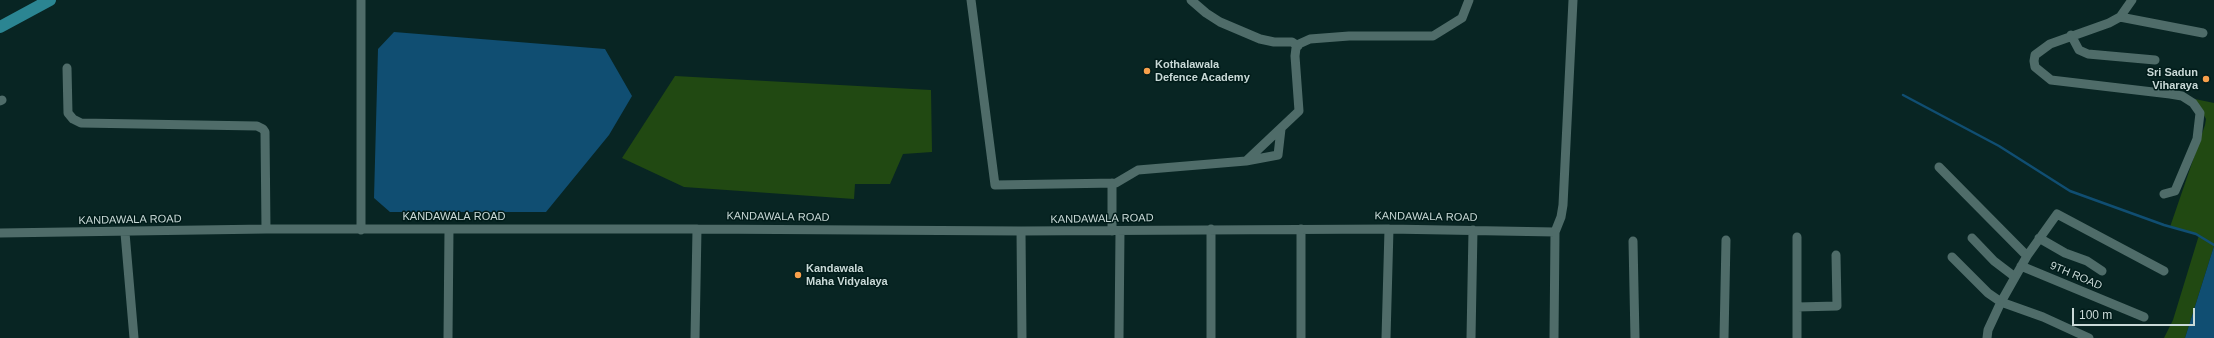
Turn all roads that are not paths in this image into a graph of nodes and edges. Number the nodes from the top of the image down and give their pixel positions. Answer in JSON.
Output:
{"nodes":[{"id":1,"x":50,"y":0,"type":"edge"},
{"id":2,"x":361,"y":0,"type":"edge"},
{"id":3,"x":971,"y":0,"type":"edge"},
{"id":4,"x":1191,"y":0,"type":"edge"},
{"id":5,"x":1469,"y":0,"type":"edge"},
{"id":6,"x":1573,"y":0,"type":"edge"},
{"id":7,"x":2132,"y":0,"type":"edge"},
{"id":8,"x":2120,"y":17,"type":"junction"},
{"id":9,"x":0,"y":27,"type":"edge"},
{"id":10,"x":2203,"y":34,"type":"dead end"},
{"id":11,"x":2072,"y":35,"type":"junction"},
{"id":12,"x":1298,"y":46,"type":"junction"},
{"id":13,"x":2155,"y":60,"type":"dead end"},
{"id":14,"x":67,"y":68,"type":"dead end"},
{"id":15,"x":1281,"y":128,"type":"junction"},
{"id":16,"x":1246,"y":161,"type":"junction"},
{"id":17,"x":1939,"y":167,"type":"dead end"},
{"id":18,"x":1112,"y":183,"type":"junction"},
{"id":19,"x":2164,"y":194,"type":"dead end"},
{"id":20,"x":1302,"y":228,"type":"junction"},
{"id":21,"x":266,"y":229,"type":"junction"},
{"id":22,"x":697,"y":229,"type":"junction"},
{"id":23,"x":1211,"y":229,"type":"junction"},
{"id":24,"x":1389,"y":229,"type":"junction"},
{"id":25,"x":361,"y":230,"type":"junction"},
{"id":26,"x":449,"y":230,"type":"junction"},
{"id":27,"x":1473,"y":230,"type":"junction"},
{"id":28,"x":1116,"y":231,"type":"junction"},
{"id":29,"x":1021,"y":232,"type":"junction"},
{"id":30,"x":1555,"y":232,"type":"junction"},
{"id":31,"x":0,"y":233,"type":"edge"},
{"id":32,"x":125,"y":233,"type":"junction"},
{"id":33,"x":1797,"y":237,"type":"dead end"},
{"id":34,"x":1972,"y":238,"type":"dead end"},
{"id":35,"x":2039,"y":238,"type":"junction"},
{"id":36,"x":1726,"y":240,"type":"dead end"},
{"id":37,"x":1634,"y":241,"type":"dead end"},
{"id":38,"x":1836,"y":255,"type":"dead end"},
{"id":39,"x":2027,"y":256,"type":"junction"},
{"id":40,"x":1952,"y":257,"type":"dead end"},
{"id":41,"x":2021,"y":266,"type":"junction"},
{"id":42,"x":2102,"y":271,"type":"dead end"},
{"id":43,"x":2164,"y":271,"type":"dead end"},
{"id":44,"x":2015,"y":277,"type":"junction"},
{"id":45,"x":2001,"y":302,"type":"junction"},
{"id":46,"x":1797,"y":307,"type":"junction"},
{"id":47,"x":2144,"y":317,"type":"dead end"},
{"id":48,"x":134,"y":338,"type":"edge"},
{"id":49,"x":448,"y":338,"type":"edge"},
{"id":50,"x":695,"y":338,"type":"edge"},
{"id":51,"x":1022,"y":338,"type":"edge"},
{"id":52,"x":1118,"y":338,"type":"edge"},
{"id":53,"x":1211,"y":338,"type":"edge"},
{"id":54,"x":1301,"y":338,"type":"edge"},
{"id":55,"x":1386,"y":338,"type":"edge"},
{"id":56,"x":1471,"y":338,"type":"edge"},
{"id":57,"x":1554,"y":338,"type":"edge"},
{"id":58,"x":1635,"y":338,"type":"edge"},
{"id":59,"x":1724,"y":338,"type":"edge"},
{"id":60,"x":1797,"y":338,"type":"edge"},
{"id":61,"x":1987,"y":338,"type":"edge"},
{"id":62,"x":2089,"y":338,"type":"edge"}],
"edges":[{"from":1,"to":9,"type":"main road"},
{"from":2,"to":25,"type":"street"},
{"from":3,"to":18,"type":"street"},
{"from":4,"to":12,"type":"street"},
{"from":5,"to":12,"type":"street"},
{"from":6,"to":30,"type":"street"},
{"from":7,"to":8,"type":"street"},
{"from":8,"to":10,"type":"street"},
{"from":8,"to":11,"type":"street"},
{"from":11,"to":13,"type":"street"},
{"from":11,"to":19,"type":"street"},
{"from":12,"to":15,"type":"street"},
{"from":14,"to":21,"type":"street"},
{"from":15,"to":16,"type":"street"},
{"from":15,"to":16,"type":"street"},
{"from":16,"to":18,"type":"street"},
{"from":17,"to":39,"type":"street"},
{"from":18,"to":28,"type":"street"},
{"from":20,"to":23,"type":"street","name":"KANDAWALA ROAD"},
{"from":20,"to":24,"type":"street","name":"KANDAWALA ROAD"},
{"from":20,"to":54,"type":"street"},
{"from":21,"to":25,"type":"street","name":"KANDAWALA ROAD"},
{"from":21,"to":32,"type":"street","name":"KANDAWALA ROAD"},
{"from":22,"to":26,"type":"street","name":"KANDAWALA ROAD"},
{"from":22,"to":29,"type":"street","name":"KANDAWALA ROAD"},
{"from":22,"to":50,"type":"street"},
{"from":23,"to":28,"type":"street","name":"KANDAWALA ROAD"},
{"from":23,"to":53,"type":"street"},
{"from":24,"to":27,"type":"street","name":"KANDAWALA ROAD"},
{"from":24,"to":55,"type":"street"},
{"from":25,"to":26,"type":"street","name":"KANDAWALA ROAD"},
{"from":26,"to":49,"type":"street"},
{"from":27,"to":30,"type":"street","name":"KANDAWALA ROAD"},
{"from":27,"to":56,"type":"street"},
{"from":28,"to":29,"type":"street","name":"KANDAWALA ROAD"},
{"from":28,"to":52,"type":"street"},
{"from":29,"to":51,"type":"street"},
{"from":30,"to":57,"type":"street"},
{"from":31,"to":32,"type":"street","name":"KANDAWALA ROAD"},
{"from":32,"to":48,"type":"street"},
{"from":33,"to":46,"type":"street"},
{"from":34,"to":44,"type":"street"},
{"from":35,"to":39,"type":"street"},
{"from":35,"to":42,"type":"street"},
{"from":35,"to":43,"type":"street"},
{"from":36,"to":59,"type":"street"},
{"from":37,"to":58,"type":"street"},
{"from":38,"to":46,"type":"street"},
{"from":39,"to":41,"type":"street"},
{"from":40,"to":45,"type":"street"},
{"from":41,"to":44,"type":"street"},
{"from":41,"to":47,"type":"street","name":"9TH ROAD"},
{"from":44,"to":45,"type":"street"},
{"from":45,"to":61,"type":"street"},
{"from":45,"to":62,"type":"street"},
{"from":46,"to":60,"type":"street"}]}
